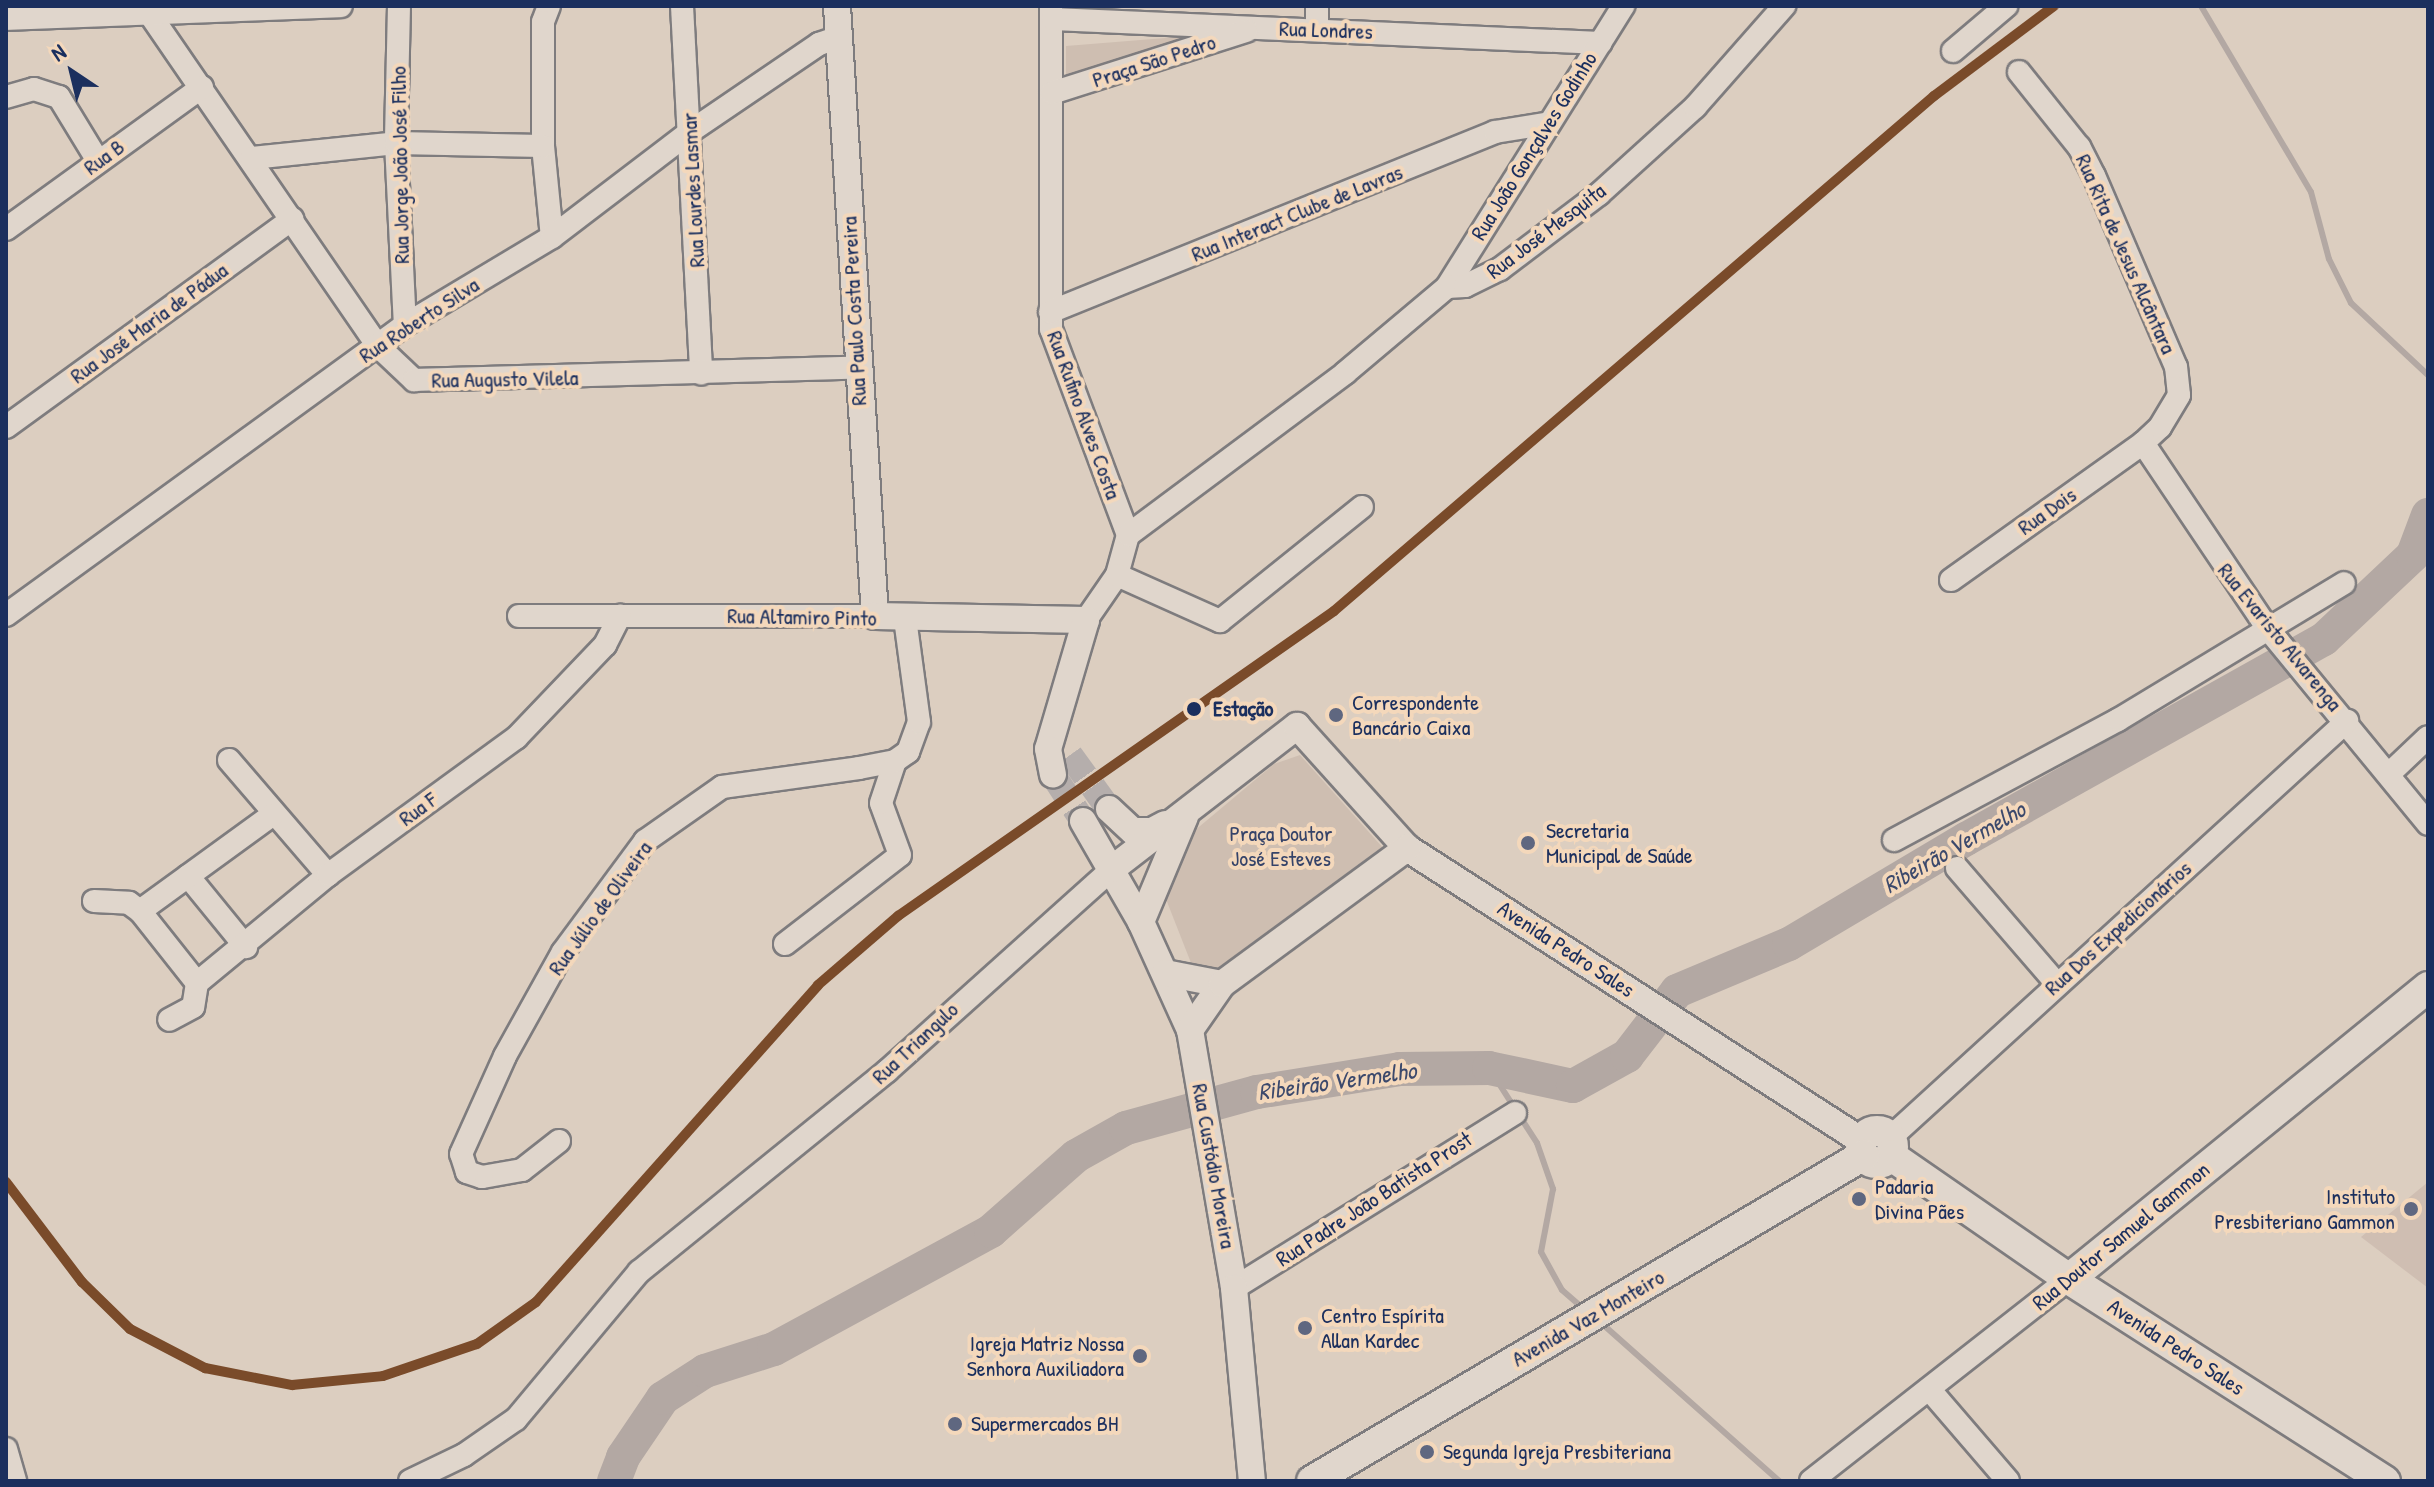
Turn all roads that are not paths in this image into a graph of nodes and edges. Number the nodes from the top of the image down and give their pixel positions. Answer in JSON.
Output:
{"nodes":[{"id":1,"x":341,"y":6,"type":"edge"},
{"id":2,"x":399,"y":6,"type":"edge"},
{"id":3,"x":549,"y":6,"type":"edge"},
{"id":4,"x":682,"y":6,"type":"edge"},
{"id":5,"x":837,"y":6,"type":"edge"},
{"id":6,"x":1623,"y":6,"type":"edge"},
{"id":7,"x":1784,"y":6,"type":"edge"},
{"id":8,"x":2006,"y":6,"type":"edge"},
{"id":9,"x":261,"y":9,"type":"edge"},
{"id":10,"x":149,"y":13,"type":"junction"},
{"id":11,"x":1052,"y":13,"type":"edge"},
{"id":12,"x":1138,"y":14,"type":"edge"},
{"id":13,"x":1317,"y":17,"type":"edge"},
{"id":14,"x":6,"y":19,"type":"edge"},
{"id":15,"x":1255,"y":28,"type":"junction"},
{"id":16,"x":839,"y":37,"type":"junction"},
{"id":17,"x":1600,"y":43,"type":"junction"},
{"id":18,"x":1953,"y":51,"type":"dead end"},
{"id":19,"x":2019,"y":72,"type":"dead end"},
{"id":20,"x":202,"y":87,"type":"junction"},
{"id":21,"x":1052,"y":93,"type":"junction"},
{"id":22,"x":6,"y":97,"type":"edge"},
{"id":23,"x":1545,"y":124,"type":"junction"},
{"id":24,"x":691,"y":131,"type":"junction"},
{"id":25,"x":396,"y":143,"type":"junction"},
{"id":26,"x":543,"y":146,"type":"junction"},
{"id":27,"x":252,"y":158,"type":"junction"},
{"id":28,"x":98,"y":161,"type":"junction"},
{"id":29,"x":292,"y":219,"type":"junction"},
{"id":30,"x":6,"y":229,"type":"edge"},
{"id":31,"x":552,"y":237,"type":"junction"},
{"id":32,"x":1447,"y":287,"type":"junction"},
{"id":33,"x":1050,"y":312,"type":"junction"},
{"id":34,"x":405,"y":325,"type":"junction"},
{"id":35,"x":378,"y":346,"type":"junction"},
{"id":36,"x":857,"y":368,"type":"junction"},
{"id":37,"x":701,"y":374,"type":"junction"},
{"id":38,"x":6,"y":427,"type":"edge"},
{"id":39,"x":2143,"y":443,"type":"junction"},
{"id":40,"x":1362,"y":507,"type":"dead end"},
{"id":41,"x":1128,"y":535,"type":"junction"},
{"id":42,"x":1117,"y":575,"type":"junction"},
{"id":43,"x":1951,"y":580,"type":"dead end"},
{"id":44,"x":2344,"y":583,"type":"dead end"},
{"id":45,"x":6,"y":615,"type":"edge"},
{"id":46,"x":519,"y":616,"type":"dead end"},
{"id":47,"x":620,"y":616,"type":"junction"},
{"id":48,"x":875,"y":616,"type":"junction"},
{"id":49,"x":905,"y":619,"type":"junction"},
{"id":50,"x":1086,"y":620,"type":"junction"},
{"id":51,"x":2272,"y":634,"type":"junction"},
{"id":52,"x":2347,"y":721,"type":"junction"},
{"id":53,"x":2428,"y":737,"type":"edge"},
{"id":54,"x":229,"y":760,"type":"dead end"},
{"id":55,"x":895,"y":761,"type":"junction"},
{"id":56,"x":1062,"y":765,"type":"tunnel mouth"},
{"id":57,"x":2390,"y":773,"type":"junction"},
{"id":58,"x":1109,"y":809,"type":"tunnel mouth"},
{"id":59,"x":1186,"y":814,"type":"junction"},
{"id":60,"x":272,"y":815,"type":"junction"},
{"id":61,"x":1083,"y":821,"type":"tunnel mouth"},
{"id":62,"x":2428,"y":824,"type":"edge"},
{"id":63,"x":1894,"y":840,"type":"dead end"},
{"id":64,"x":1407,"y":848,"type":"junction"},
{"id":65,"x":1957,"y":868,"type":"dead end"},
{"id":66,"x":1112,"y":869,"type":"junction"},
{"id":67,"x":328,"y":875,"type":"junction"},
{"id":68,"x":188,"y":876,"type":"junction"},
{"id":69,"x":94,"y":901,"type":"dead end"},
{"id":70,"x":140,"y":911,"type":"junction"},
{"id":71,"x":1141,"y":922,"type":"junction"},
{"id":72,"x":785,"y":944,"type":"dead end"},
{"id":73,"x":246,"y":947,"type":"junction"},
{"id":74,"x":1165,"y":973,"type":"junction"},
{"id":75,"x":197,"y":983,"type":"junction"},
{"id":76,"x":1222,"y":984,"type":"junction"},
{"id":77,"x":2057,"y":984,"type":"junction"},
{"id":78,"x":2428,"y":987,"type":"edge"},
{"id":79,"x":169,"y":1020,"type":"dead end"},
{"id":80,"x":1190,"y":1030,"type":"junction"},
{"id":81,"x":1515,"y":1113,"type":"dead end"},
{"id":82,"x":559,"y":1141,"type":"dead end"},
{"id":83,"x":1876,"y":1147,"type":"junction"},
{"id":84,"x":2069,"y":1279,"type":"junction"},
{"id":85,"x":1234,"y":1288,"type":"junction"},
{"id":86,"x":1929,"y":1389,"type":"junction"},
{"id":87,"x":6,"y":1449,"type":"edge"},
{"id":88,"x":15,"y":1481,"type":"edge"},
{"id":89,"x":410,"y":1481,"type":"edge"},
{"id":90,"x":1252,"y":1481,"type":"edge"},
{"id":91,"x":1312,"y":1481,"type":"edge"},
{"id":92,"x":1811,"y":1481,"type":"edge"},
{"id":93,"x":2008,"y":1481,"type":"edge"},
{"id":94,"x":2385,"y":1481,"type":"edge"}],
"edges":[{"from":1,"to":9,"type":"street"},
{"from":2,"to":25,"type":"street","name":"Rua Jorge João José Filho"},
{"from":3,"to":26,"type":"street"},
{"from":4,"to":24,"type":"street","name":"Rua Lourdes Lasmar"},
{"from":5,"to":16,"type":"street","name":"Rua Paulo Costa Pereira"},
{"from":6,"to":17,"type":"street","name":"Rua João Gonçalves Godinho"},
{"from":7,"to":32,"type":"street","name":"Rua José Mesquita"},
{"from":8,"to":18,"type":"street"},
{"from":9,"to":10,"type":"street"},
{"from":10,"to":14,"type":"street"},
{"from":10,"to":20,"type":"street","name":"Rua Augusto Vilela"},
{"from":11,"to":12,"type":"street","name":"Rua Londres"},
{"from":11,"to":21,"type":"street","name":"Rua Rufino Alves Costa"},
{"from":12,"to":15,"type":"street","name":"Rua Londres"},
{"from":13,"to":15,"type":"street","name":"Rua Londres"},
{"from":13,"to":17,"type":"street","name":"Rua Londres"},
{"from":15,"to":21,"type":"street","name":"Praça São Pedro"},
{"from":16,"to":24,"type":"street","name":"Rua Roberto Silva"},
{"from":16,"to":36,"type":"street","name":"Rua Paulo Costa Pereira"},
{"from":17,"to":23,"type":"street","name":"Rua João Gonçalves Godinho"},
{"from":19,"to":39,"type":"street","name":"Rua Rita de Jesus Alcântara"},
{"from":20,"to":27,"type":"street","name":"Rua Augusto Vilela"},
{"from":20,"to":28,"type":"street","name":"Rua B"},
{"from":21,"to":33,"type":"street","name":"Rua Rufino Alves Costa"},
{"from":22,"to":28,"type":"street"},
{"from":23,"to":32,"type":"street","name":"Rua João Gonçalves Godinho"},
{"from":23,"to":33,"type":"street","name":"Rua Interact Clube de Lavras"},
{"from":24,"to":31,"type":"street","name":"Rua Roberto Silva"},
{"from":24,"to":37,"type":"street","name":"Rua Lourdes Lasmar"},
{"from":25,"to":26,"type":"street"},
{"from":25,"to":27,"type":"street"},
{"from":25,"to":34,"type":"street","name":"Rua Jorge João José Filho"},
{"from":26,"to":31,"type":"street"},
{"from":27,"to":29,"type":"street","name":"Rua Augusto Vilela"},
{"from":28,"to":30,"type":"street","name":"Rua B"},
{"from":29,"to":35,"type":"street","name":"Rua Augusto Vilela"},
{"from":29,"to":38,"type":"street","name":"Rua José Maria de Pádua"},
{"from":31,"to":34,"type":"street","name":"Rua Roberto Silva"},
{"from":32,"to":41,"type":"street","name":"Rua José Mesquita"},
{"from":33,"to":41,"type":"street","name":"Rua Rufino Alves Costa"},
{"from":34,"to":35,"type":"street","name":"Rua Roberto Silva"},
{"from":35,"to":37,"type":"street","name":"Rua Augusto Vilela"},
{"from":35,"to":45,"type":"street","name":"Rua Roberto Silva"},
{"from":36,"to":37,"type":"street","name":"Rua Augusto Vilela"},
{"from":36,"to":48,"type":"street","name":"Rua Paulo Costa Pereira"},
{"from":39,"to":43,"type":"street","name":"Rua Dois"},
{"from":39,"to":51,"type":"street","name":"Rua Evaristo Alvarenga"},
{"from":40,"to":42,"type":"street"},
{"from":41,"to":42,"type":"street"},
{"from":42,"to":50,"type":"street"},
{"from":44,"to":51,"type":"street"},
{"from":46,"to":47,"type":"street","name":"Rua Altamiro Pinto"},
{"from":47,"to":48,"type":"street","name":"Rua Altamiro Pinto"},
{"from":47,"to":67,"type":"street","name":"Rua F"},
{"from":48,"to":49,"type":"street","name":"Rua Altamiro Pinto"},
{"from":49,"to":50,"type":"street","name":"Rua Altamiro Pinto"},
{"from":49,"to":55,"type":"street"},
{"from":50,"to":56,"type":"street"},
{"from":51,"to":52,"type":"street","name":"Rua Evaristo Alvarenga"},
{"from":51,"to":63,"type":"street"},
{"from":52,"to":57,"type":"street","name":"Rua Evaristo Alvarenga"},
{"from":52,"to":77,"type":"street","name":"Rua Dos Expedicionários"},
{"from":53,"to":57,"type":"street"},
{"from":54,"to":60,"type":"street"},
{"from":55,"to":72,"type":"street"},
{"from":55,"to":82,"type":"street","name":"Rua Júlio de Oliveira"},
{"from":57,"to":62,"type":"street","name":"Rua Evaristo Alvarenga"},
{"from":58,"to":59,"type":"street"},
{"from":59,"to":64,"type":"street","name":"Avenida Pedro Sales"},
{"from":59,"to":66,"type":"street"},
{"from":59,"to":71,"type":"street"},
{"from":60,"to":67,"type":"street"},
{"from":60,"to":68,"type":"street"},
{"from":61,"to":66,"type":"street","name":"Rua Custódio Moreira"},
{"from":64,"to":76,"type":"street"},
{"from":64,"to":83,"type":"street","name":"Avenida Pedro Sales"},
{"from":65,"to":77,"type":"street"},
{"from":66,"to":71,"type":"street","name":"Rua Custódio Moreira"},
{"from":66,"to":89,"type":"street","name":"Rua Triangulo"},
{"from":67,"to":73,"type":"street","name":"Rua F"},
{"from":68,"to":70,"type":"street"},
{"from":68,"to":73,"type":"street"},
{"from":69,"to":70,"type":"street"},
{"from":70,"to":75,"type":"street"},
{"from":71,"to":74,"type":"street","name":"Rua Custódio Moreira"},
{"from":73,"to":75,"type":"street","name":"Rua F"},
{"from":74,"to":76,"type":"street"},
{"from":74,"to":80,"type":"street","name":"Rua Custódio Moreira"},
{"from":75,"to":79,"type":"street"},
{"from":76,"to":80,"type":"street"},
{"from":77,"to":83,"type":"street","name":"Rua Dos Expedicionários"},
{"from":78,"to":84,"type":"main road","name":"Rua Doutor Samuel Gammon"},
{"from":80,"to":85,"type":"street","name":"Rua Custódio Moreira"},
{"from":81,"to":85,"type":"street","name":"Rua Padre João Batista Prost"},
{"from":83,"to":84,"type":"main road","name":"Avenida Pedro Sales"},
{"from":83,"to":91,"type":"main road","name":"Avenida Vaz Monteiro"},
{"from":84,"to":86,"type":"street","name":"Rua Doutor Samuel Gammon"},
{"from":84,"to":94,"type":"main road","name":"Avenida Pedro Sales"},
{"from":85,"to":90,"type":"street","name":"Rua Custódio Moreira"},
{"from":86,"to":92,"type":"street","name":"Rua Doutor Samuel Gammon"},
{"from":86,"to":93,"type":"street"},
{"from":87,"to":88,"type":"street"}]}
